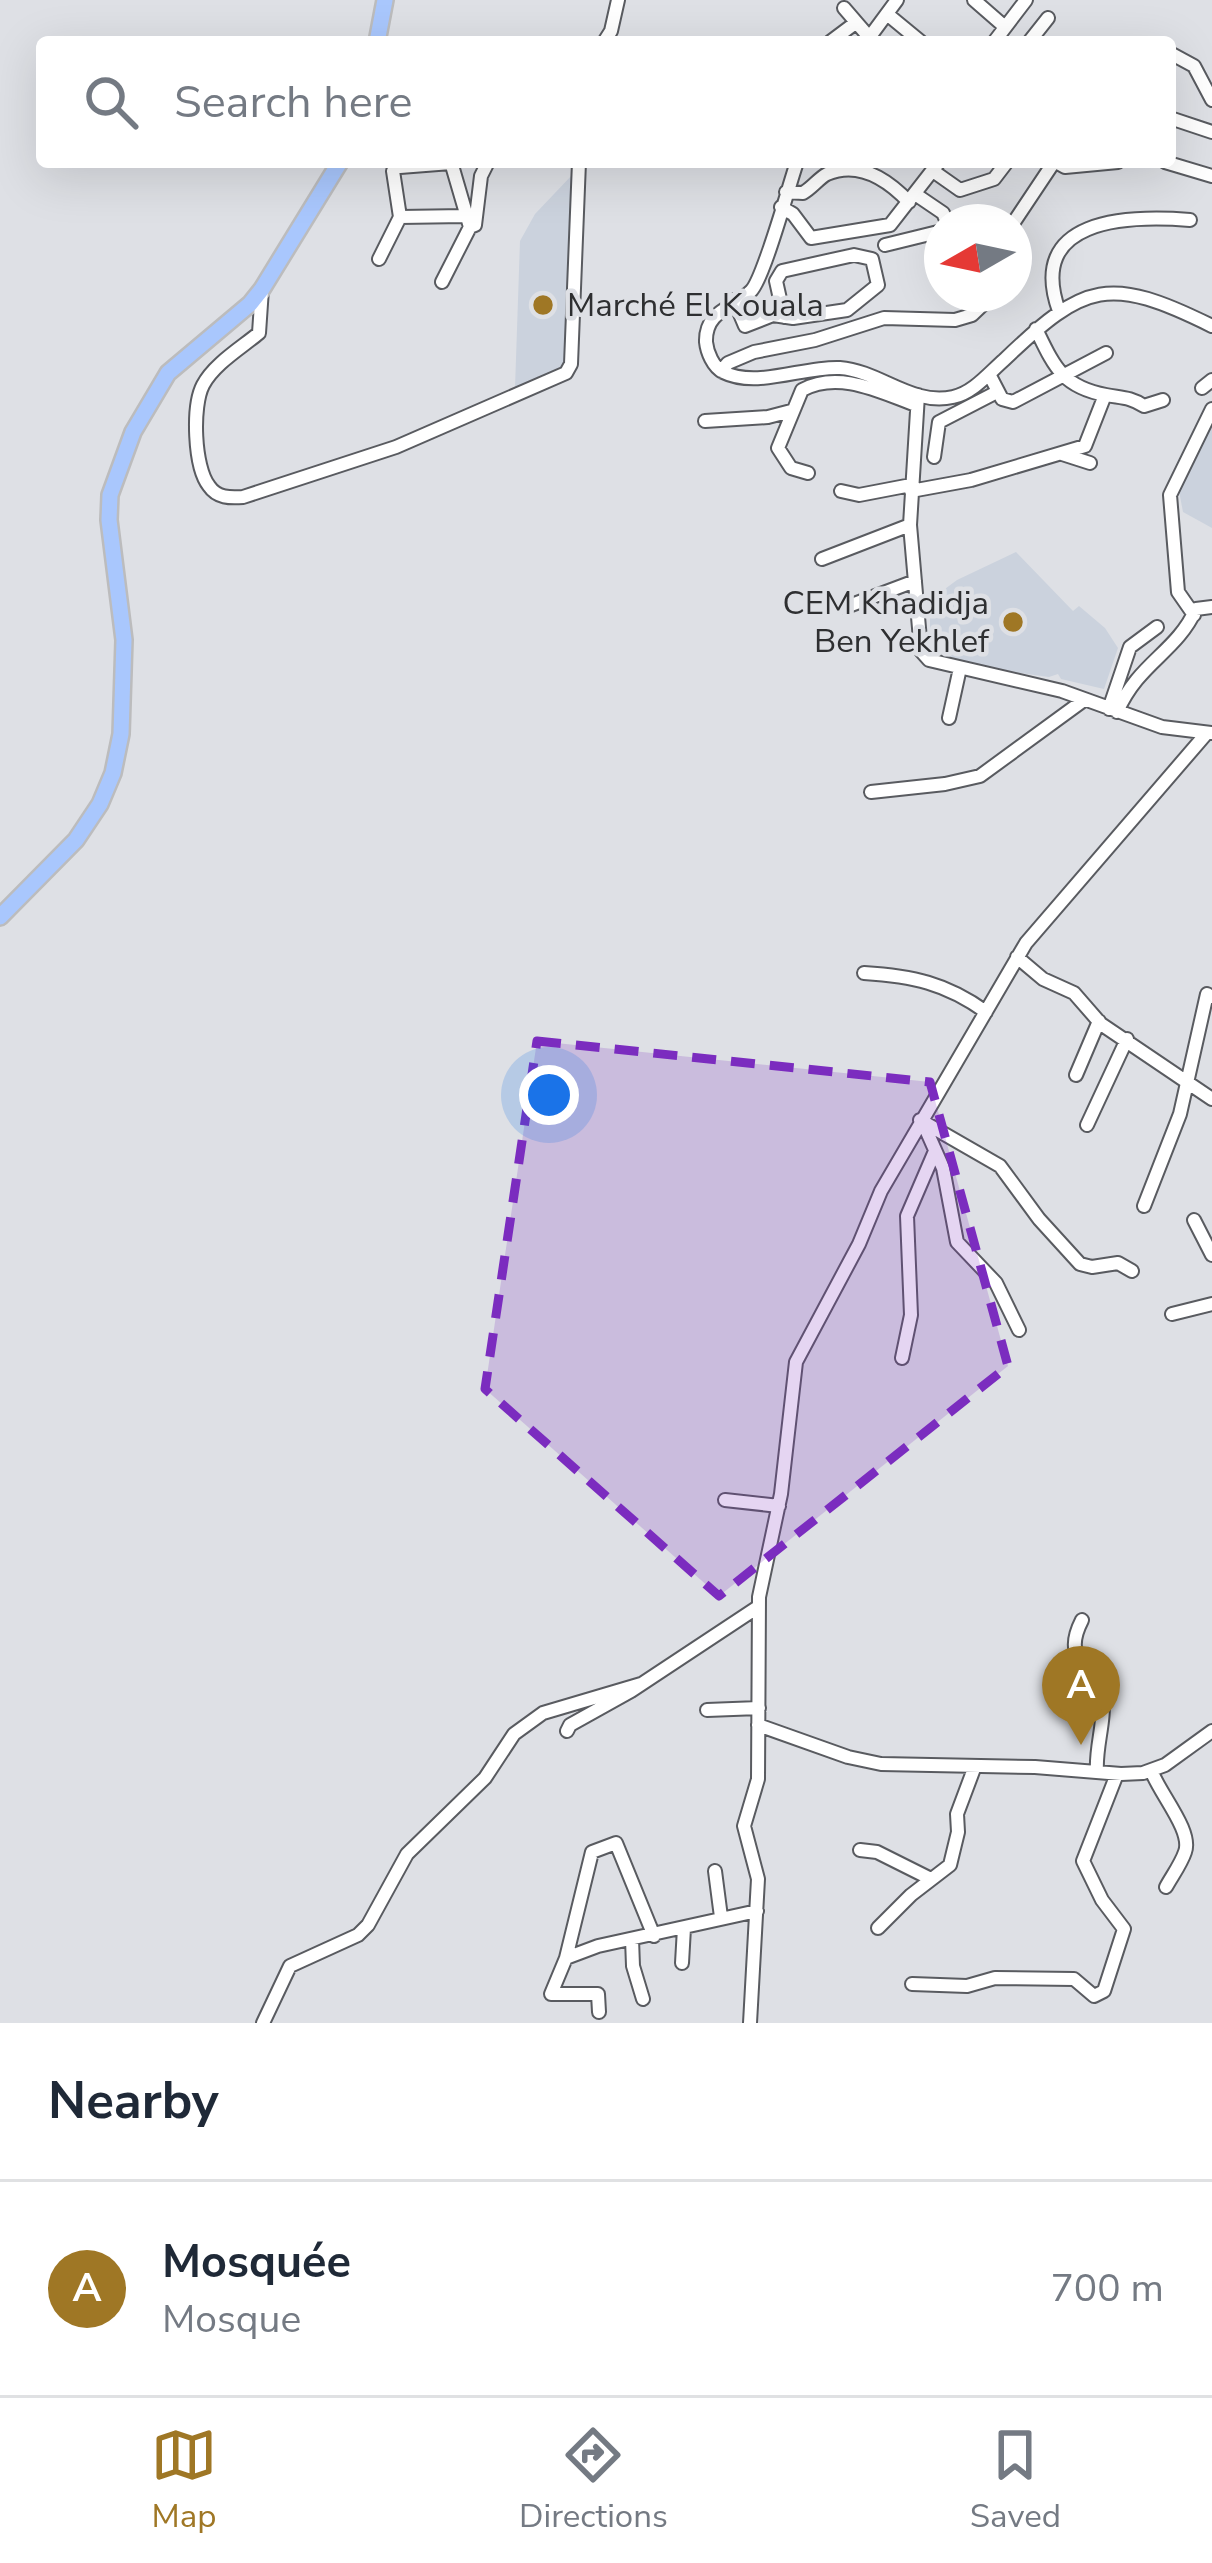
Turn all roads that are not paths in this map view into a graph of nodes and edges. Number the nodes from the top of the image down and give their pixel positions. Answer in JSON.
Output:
{"nodes":[{"id":1,"x":385,"y":0,"type":"edge"},
{"id":2,"x":618,"y":0,"type":"edge"},
{"id":3,"x":897,"y":0,"type":"edge"},
{"id":4,"x":974,"y":0,"type":"edge"},
{"id":5,"x":1026,"y":0,"type":"edge"},
{"id":6,"x":844,"y":8,"type":"dead end"},
{"id":7,"x":887,"y":14,"type":"junction"},
{"id":8,"x":1048,"y":18,"type":"dead end"},
{"id":9,"x":854,"y":24,"type":"junction"},
{"id":10,"x":1005,"y":27,"type":"junction"},
{"id":11,"x":378,"y":36,"type":"edge"},
{"id":12,"x":606,"y":36,"type":"edge"},
{"id":13,"x":838,"y":36,"type":"edge"},
{"id":14,"x":864,"y":36,"type":"edge"},
{"id":15,"x":870,"y":36,"type":"edge"},
{"id":16,"x":914,"y":36,"type":"edge"},
{"id":17,"x":998,"y":36,"type":"edge"},
{"id":18,"x":1034,"y":36,"type":"edge"},
{"id":19,"x":1176,"y":57,"type":"edge"},
{"id":20,"x":1212,"y":100,"type":"edge"},
{"id":21,"x":1176,"y":120,"type":"edge"},
{"id":22,"x":1212,"y":132,"type":"edge"},
{"id":23,"x":1176,"y":165,"type":"edge"},
{"id":24,"x":336,"y":168,"type":"edge"},
{"id":25,"x":395,"y":168,"type":"edge"},
{"id":26,"x":452,"y":168,"type":"edge"},
{"id":27,"x":485,"y":168,"type":"edge"},
{"id":28,"x":578,"y":168,"type":"edge"},
{"id":29,"x":794,"y":168,"type":"edge"},
{"id":30,"x":934,"y":168,"type":"edge"},
{"id":31,"x":938,"y":168,"type":"edge"},
{"id":32,"x":1002,"y":168,"type":"edge"},
{"id":33,"x":1051,"y":168,"type":"edge"},
{"id":34,"x":1212,"y":176,"type":"edge"},
{"id":35,"x":787,"y":192,"type":"junction"},
{"id":36,"x":912,"y":198,"type":"junction"},
{"id":37,"x":924,"y":204,"type":"edge"},
{"id":38,"x":1026,"y":204,"type":"edge"},
{"id":39,"x":781,"y":207,"type":"junction"},
{"id":40,"x":400,"y":217,"type":"junction"},
{"id":41,"x":1190,"y":220,"type":"dead end"},
{"id":42,"x":468,"y":222,"type":"junction"},
{"id":43,"x":924,"y":235,"type":"edge"},
{"id":44,"x":884,"y":245,"type":"dead end"},
{"id":45,"x":379,"y":259,"type":"dead end"},
{"id":46,"x":442,"y":282,"type":"dead end"},
{"id":47,"x":262,"y":290,"type":"junction"},
{"id":48,"x":753,"y":290,"type":"junction"},
{"id":49,"x":779,"y":298,"type":"junction"},
{"id":50,"x":734,"y":300,"type":"junction"},
{"id":51,"x":1059,"y":311,"type":"junction"},
{"id":52,"x":975,"y":312,"type":"edge"},
{"id":53,"x":784,"y":317,"type":"junction"},
{"id":54,"x":1212,"y":326,"type":"edge"},
{"id":55,"x":1036,"y":329,"type":"junction"},
{"id":56,"x":1106,"y":353,"type":"dead end"},
{"id":57,"x":721,"y":371,"type":"junction"},
{"id":58,"x":989,"y":374,"type":"junction"},
{"id":59,"x":1062,"y":377,"type":"junction"},
{"id":60,"x":997,"y":392,"type":"junction"},
{"id":61,"x":1106,"y":395,"type":"junction"},
{"id":62,"x":917,"y":400,"type":"junction"},
{"id":63,"x":1163,"y":400,"type":"dead end"},
{"id":64,"x":1212,"y":410,"type":"edge"},
{"id":65,"x":791,"y":411,"type":"junction"},
{"id":66,"x":705,"y":421,"type":"dead end"},
{"id":67,"x":1061,"y":454,"type":"junction"},
{"id":68,"x":934,"y":457,"type":"dead end"},
{"id":69,"x":1090,"y":464,"type":"dead end"},
{"id":70,"x":808,"y":473,"type":"dead end"},
{"id":71,"x":911,"y":488,"type":"junction"},
{"id":72,"x":841,"y":491,"type":"dead end"},
{"id":73,"x":910,"y":525,"type":"junction"},
{"id":74,"x":822,"y":559,"type":"dead end"},
{"id":75,"x":915,"y":581,"type":"junction"},
{"id":76,"x":845,"y":607,"type":"dead end"},
{"id":77,"x":1212,"y":607,"type":"edge"},
{"id":78,"x":1194,"y":615,"type":"junction"},
{"id":79,"x":1157,"y":627,"type":"dead end"},
{"id":80,"x":961,"y":668,"type":"junction"},
{"id":81,"x":1084,"y":700,"type":"junction"},
{"id":82,"x":1113,"y":711,"type":"junction"},
{"id":83,"x":949,"y":718,"type":"dead end"},
{"id":84,"x":1209,"y":734,"type":"edge"},
{"id":85,"x":871,"y":792,"type":"dead end"},
{"id":86,"x":0,"y":917,"type":"edge"},
{"id":87,"x":1017,"y":957,"type":"junction"},
{"id":88,"x":864,"y":974,"type":"dead end"},
{"id":89,"x":1212,"y":998,"type":"edge"},
{"id":90,"x":986,"y":1012,"type":"junction"},
{"id":91,"x":1099,"y":1021,"type":"junction"},
{"id":92,"x":1126,"y":1039,"type":"junction"},
{"id":93,"x":1076,"y":1075,"type":"dead end"},
{"id":94,"x":1185,"y":1083,"type":"junction"},
{"id":95,"x":1212,"y":1099,"type":"edge"},
{"id":96,"x":920,"y":1120,"type":"junction"},
{"id":97,"x":1087,"y":1125,"type":"dead end"},
{"id":98,"x":936,"y":1146,"type":"junction"},
{"id":99,"x":1144,"y":1206,"type":"dead end"},
{"id":100,"x":1194,"y":1220,"type":"dead end"},
{"id":101,"x":1212,"y":1255,"type":"edge"},
{"id":102,"x":1132,"y":1271,"type":"dead end"},
{"id":103,"x":1212,"y":1304,"type":"edge"},
{"id":104,"x":1172,"y":1314,"type":"dead end"},
{"id":105,"x":1019,"y":1330,"type":"dead end"},
{"id":106,"x":902,"y":1358,"type":"dead end"},
{"id":107,"x":725,"y":1500,"type":"dead end"},
{"id":108,"x":779,"y":1506,"type":"junction"},
{"id":109,"x":758,"y":1606,"type":"junction"},
{"id":110,"x":1082,"y":1620,"type":"dead end"},
{"id":111,"x":641,"y":1684,"type":"junction"},
{"id":112,"x":759,"y":1708,"type":"junction"},
{"id":113,"x":707,"y":1710,"type":"dead end"},
{"id":114,"x":758,"y":1725,"type":"junction"},
{"id":115,"x":567,"y":1731,"type":"dead end"},
{"id":116,"x":1212,"y":1732,"type":"edge"},
{"id":117,"x":975,"y":1766,"type":"junction"},
{"id":118,"x":1151,"y":1770,"type":"junction"},
{"id":119,"x":1096,"y":1772,"type":"junction"},
{"id":120,"x":1117,"y":1774,"type":"junction"},
{"id":121,"x":860,"y":1850,"type":"dead end"},
{"id":122,"x":715,"y":1871,"type":"dead end"},
{"id":123,"x":932,"y":1879,"type":"junction"},
{"id":124,"x":1166,"y":1888,"type":"dead end"},
{"id":125,"x":757,"y":1911,"type":"junction"},
{"id":126,"x":721,"y":1918,"type":"junction"},
{"id":127,"x":684,"y":1928,"type":"junction"},
{"id":128,"x":878,"y":1928,"type":"dead end"},
{"id":129,"x":654,"y":1936,"type":"junction"},
{"id":130,"x":632,"y":1939,"type":"junction"},
{"id":131,"x":566,"y":1958,"type":"junction"},
{"id":132,"x":682,"y":1963,"type":"dead end"},
{"id":133,"x":911,"y":1984,"type":"dead end"},
{"id":134,"x":644,"y":1999,"type":"dead end"},
{"id":135,"x":599,"y":2012,"type":"dead end"},
{"id":136,"x":263,"y":2023,"type":"edge"},
{"id":137,"x":750,"y":2023,"type":"edge"}],
"edges":[{"from":1,"to":11,"type":"main road"},
{"from":2,"to":12,"type":"street"},
{"from":3,"to":7,"type":"street"},
{"from":4,"to":10,"type":"street"},
{"from":5,"to":10,"type":"street"},
{"from":6,"to":9,"type":"street"},
{"from":7,"to":15,"type":"street"},
{"from":7,"to":16,"type":"street"},
{"from":8,"to":18,"type":"street"},
{"from":9,"to":13,"type":"street"},
{"from":9,"to":14,"type":"street"},
{"from":10,"to":17,"type":"street"},
{"from":19,"to":20,"type":"street"},
{"from":21,"to":22,"type":"street"},
{"from":23,"to":34,"type":"street"},
{"from":24,"to":47,"type":"main road"},
{"from":25,"to":40,"type":"street"},
{"from":26,"to":42,"type":"street"},
{"from":27,"to":42,"type":"street"},
{"from":28,"to":47,"type":"street"},
{"from":29,"to":35,"type":"street"},
{"from":30,"to":36,"type":"street"},
{"from":31,"to":32,"type":"street"},
{"from":33,"to":38,"type":"street"},
{"from":35,"to":36,"type":"street"},
{"from":35,"to":39,"type":"street"},
{"from":36,"to":37,"type":"street"},
{"from":36,"to":39,"type":"street"},
{"from":39,"to":48,"type":"street"},
{"from":40,"to":42,"type":"street"},
{"from":40,"to":45,"type":"street"},
{"from":41,"to":51,"type":"street"},
{"from":42,"to":46,"type":"street"},
{"from":43,"to":44,"type":"street"},
{"from":47,"to":86,"type":"main road"},
{"from":48,"to":49,"type":"street"},
{"from":48,"to":50,"type":"street"},
{"from":49,"to":53,"type":"street"},
{"from":49,"to":53,"type":"street"},
{"from":50,"to":53,"type":"street"},
{"from":50,"to":57,"type":"street"},
{"from":51,"to":54,"type":"street"},
{"from":51,"to":55,"type":"street"},
{"from":52,"to":57,"type":"street"},
{"from":55,"to":58,"type":"street"},
{"from":55,"to":59,"type":"street"},
{"from":56,"to":59,"type":"street"},
{"from":57,"to":62,"type":"street"},
{"from":58,"to":60,"type":"street"},
{"from":58,"to":62,"type":"street"},
{"from":59,"to":60,"type":"street"},
{"from":59,"to":61,"type":"street"},
{"from":60,"to":68,"type":"street"},
{"from":61,"to":63,"type":"street"},
{"from":61,"to":67,"type":"street"},
{"from":62,"to":65,"type":"street"},
{"from":62,"to":71,"type":"street"},
{"from":64,"to":78,"type":"street"},
{"from":65,"to":66,"type":"street"},
{"from":65,"to":70,"type":"street"},
{"from":67,"to":69,"type":"street"},
{"from":67,"to":71,"type":"street"},
{"from":71,"to":72,"type":"street"},
{"from":71,"to":73,"type":"street"},
{"from":73,"to":74,"type":"street"},
{"from":73,"to":75,"type":"street"},
{"from":75,"to":76,"type":"street"},
{"from":75,"to":80,"type":"street"},
{"from":77,"to":78,"type":"street"},
{"from":78,"to":82,"type":"street"},
{"from":79,"to":82,"type":"street"},
{"from":80,"to":81,"type":"street"},
{"from":80,"to":83,"type":"street"},
{"from":81,"to":82,"type":"street"},
{"from":81,"to":85,"type":"street"},
{"from":82,"to":84,"type":"street"},
{"from":84,"to":87,"type":"street"},
{"from":87,"to":90,"type":"street"},
{"from":87,"to":91,"type":"street"},
{"from":88,"to":90,"type":"street"},
{"from":89,"to":94,"type":"street"},
{"from":90,"to":96,"type":"street"},
{"from":91,"to":92,"type":"street"},
{"from":91,"to":93,"type":"street"},
{"from":92,"to":94,"type":"street"},
{"from":92,"to":97,"type":"street"},
{"from":94,"to":95,"type":"street"},
{"from":94,"to":99,"type":"street"},
{"from":96,"to":98,"type":"street"},
{"from":96,"to":102,"type":"street"},
{"from":96,"to":108,"type":"street"},
{"from":98,"to":105,"type":"street"},
{"from":98,"to":106,"type":"street"},
{"from":100,"to":101,"type":"street"},
{"from":103,"to":104,"type":"street"},
{"from":107,"to":108,"type":"street"},
{"from":108,"to":109,"type":"street"},
{"from":109,"to":111,"type":"street"},
{"from":109,"to":112,"type":"street"},
{"from":110,"to":119,"type":"street"},
{"from":111,"to":115,"type":"street"},
{"from":111,"to":136,"type":"street"},
{"from":112,"to":113,"type":"street"},
{"from":112,"to":114,"type":"street"},
{"from":114,"to":117,"type":"street"},
{"from":114,"to":125,"type":"street"},
{"from":116,"to":118,"type":"street"},
{"from":117,"to":119,"type":"street"},
{"from":117,"to":123,"type":"street"},
{"from":118,"to":120,"type":"street"},
{"from":118,"to":124,"type":"street"},
{"from":119,"to":120,"type":"street"},
{"from":120,"to":133,"type":"street"},
{"from":121,"to":123,"type":"street"},
{"from":122,"to":126,"type":"street"},
{"from":123,"to":128,"type":"street"},
{"from":125,"to":126,"type":"street"},
{"from":125,"to":137,"type":"street"},
{"from":126,"to":127,"type":"street"},
{"from":127,"to":129,"type":"street"},
{"from":127,"to":132,"type":"street"},
{"from":129,"to":130,"type":"street"},
{"from":129,"to":131,"type":"street"},
{"from":130,"to":131,"type":"street"},
{"from":130,"to":134,"type":"street"},
{"from":131,"to":135,"type":"street"}]}
